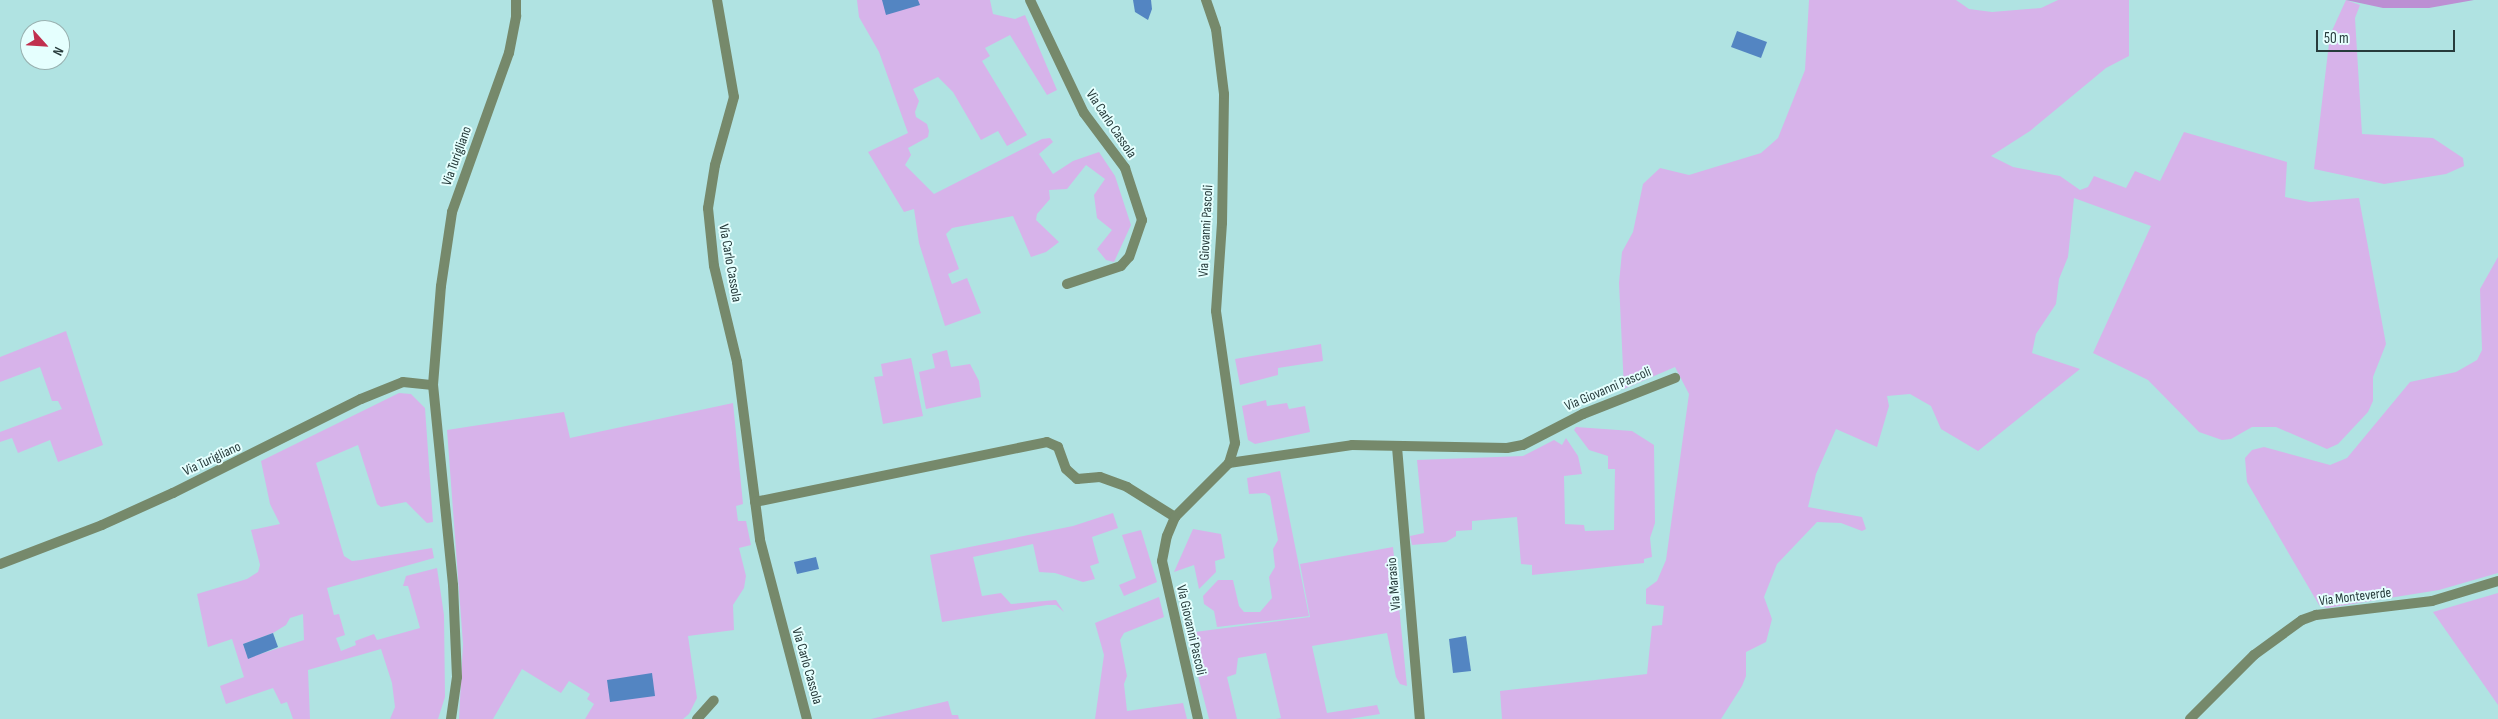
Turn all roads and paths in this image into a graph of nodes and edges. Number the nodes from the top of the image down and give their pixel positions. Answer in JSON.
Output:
{"nodes":[{"id":1,"x":516,"y":0,"type":"edge"},
{"id":2,"x":717,"y":0,"type":"edge"},
{"id":3,"x":1030,"y":0,"type":"edge"},
{"id":4,"x":1206,"y":0,"type":"edge"},
{"id":5,"x":1066,"y":284,"type":"dead end"},
{"id":6,"x":1675,"y":378,"type":"dead end"},
{"id":7,"x":434,"y":385,"type":"junction"},
{"id":8,"x":1397,"y":446,"type":"junction"},
{"id":9,"x":1229,"y":463,"type":"junction"},
{"id":10,"x":755,"y":502,"type":"junction"},
{"id":11,"x":1175,"y":518,"type":"junction"},
{"id":12,"x":0,"y":564,"type":"edge"},
{"id":13,"x":2498,"y":581,"type":"edge"},
{"id":14,"x":714,"y":700,"type":"dead end"},
{"id":15,"x":451,"y":719,"type":"edge"},
{"id":16,"x":698,"y":719,"type":"edge"},
{"id":17,"x":807,"y":719,"type":"edge"},
{"id":18,"x":1198,"y":719,"type":"edge"},
{"id":19,"x":1420,"y":719,"type":"edge"},
{"id":20,"x":2190,"y":719,"type":"edge"}],
"edges":[{"from":1,"to":7,"type":"street","name":"Via Turigliano"},
{"from":2,"to":10,"type":"street","name":"Via Carlo Cassola"},
{"from":3,"to":5,"type":"street","name":"Via Carlo Cassola"},
{"from":4,"to":9,"type":"street","name":"Via Giovanni Pascoli"},
{"from":6,"to":8,"type":"street","name":"Via Giovanni Pascoli"},
{"from":7,"to":12,"type":"street","name":"Via Turigliano"},
{"from":7,"to":15,"type":"street","name":"Via Turigliano"},
{"from":8,"to":9,"type":"street","name":"Via Giovanni Pascoli"},
{"from":8,"to":19,"type":"street","name":"Via Marasio"},
{"from":9,"to":11,"type":"street","name":"Via Giovanni Pascoli"},
{"from":10,"to":11,"type":"street"},
{"from":10,"to":17,"type":"street","name":"Via Carlo Cassola"},
{"from":11,"to":18,"type":"street","name":"Via Giovanni Pascoli"},
{"from":13,"to":20,"type":"street","name":"Via Monteverde"},
{"from":14,"to":16,"type":"street"}]}
